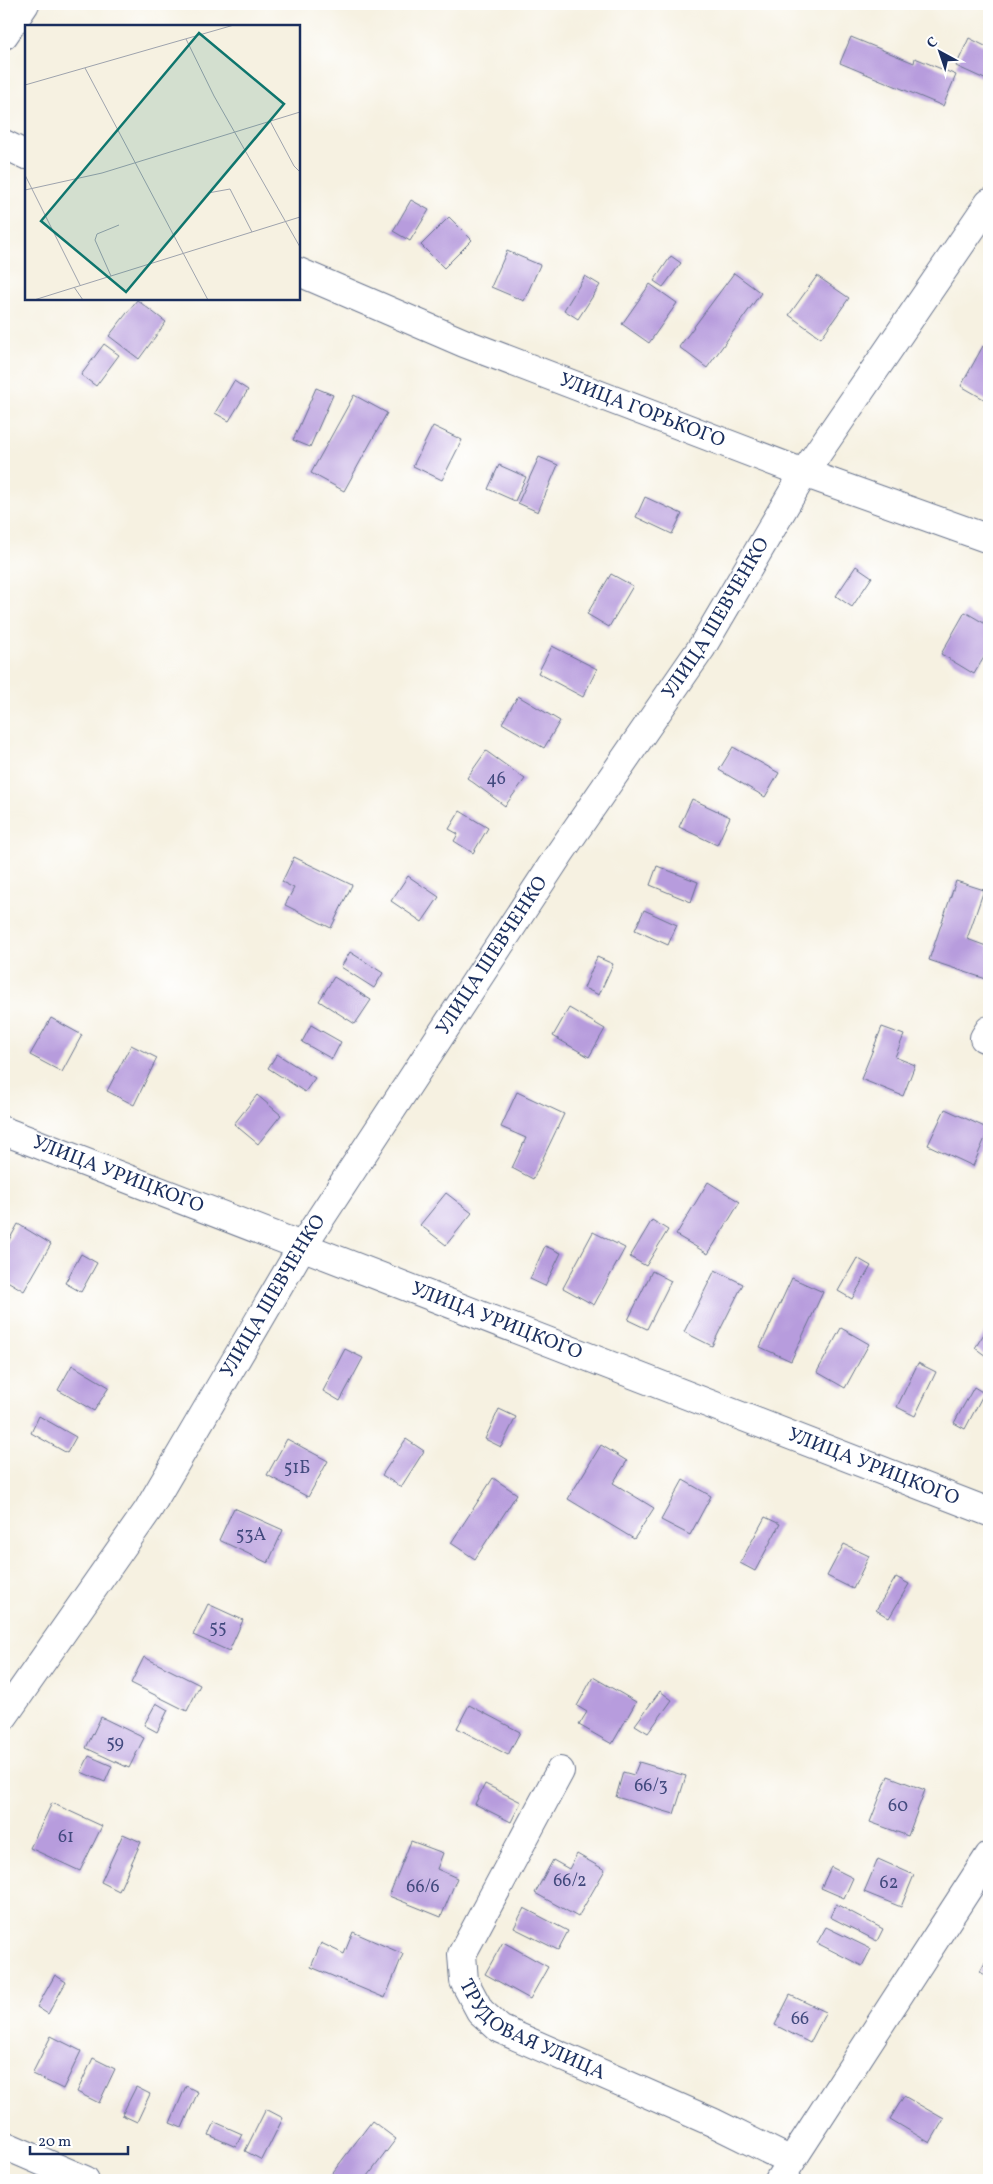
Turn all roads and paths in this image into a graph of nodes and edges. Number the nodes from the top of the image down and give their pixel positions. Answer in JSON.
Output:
{"nodes":[{"id":1,"x":25,"y":4,"type":"edge"},
{"id":2,"x":4,"y":35,"type":"edge"},
{"id":3,"x":4,"y":144,"type":"edge"},
{"id":4,"x":25,"y":154,"type":"edge"},
{"id":5,"x":989,"y":202,"type":"edge"},
{"id":6,"x":300,"y":272,"type":"edge"},
{"id":7,"x":804,"y":473,"type":"junction"},
{"id":8,"x":989,"y":539,"type":"edge"},
{"id":9,"x":4,"y":1131,"type":"edge"},
{"id":10,"x":303,"y":1245,"type":"junction"},
{"id":11,"x":989,"y":1512,"type":"edge"},
{"id":12,"x":4,"y":1716,"type":"edge"},
{"id":13,"x":560,"y":1771,"type":"dead end"},
{"id":14,"x":989,"y":1856,"type":"edge"},
{"id":15,"x":4,"y":2145,"type":"edge"},
{"id":16,"x":785,"y":2171,"type":"edge"},
{"id":17,"x":85,"y":2180,"type":"edge"}],
"edges":[{"from":1,"to":2,"type":"street"},
{"from":3,"to":4,"type":"street"},
{"from":5,"to":7,"type":"street","name":"УЛИЦА ШЕВЧЕНКО"},
{"from":6,"to":7,"type":"street","name":"УЛИЦА ГОРЬКОГО"},
{"from":7,"to":8,"type":"street","name":"УЛИЦА ГОРЬКОГО"},
{"from":7,"to":10,"type":"street","name":"УЛИЦА ШЕВЧЕНКО"},
{"from":9,"to":10,"type":"street","name":"УЛИЦА УРИЦКОГО"},
{"from":10,"to":11,"type":"street","name":"УЛИЦА УРИЦКОГО"},
{"from":10,"to":12,"type":"street","name":"УЛИЦА ШЕВЧЕНКО"},
{"from":13,"to":16,"type":"street","name":"ТРУДОВАЯ УЛИЦА"},
{"from":14,"to":16,"type":"street","name":"ТРУДОВАЯ УЛИЦА"},
{"from":15,"to":17,"type":"street"}]}
